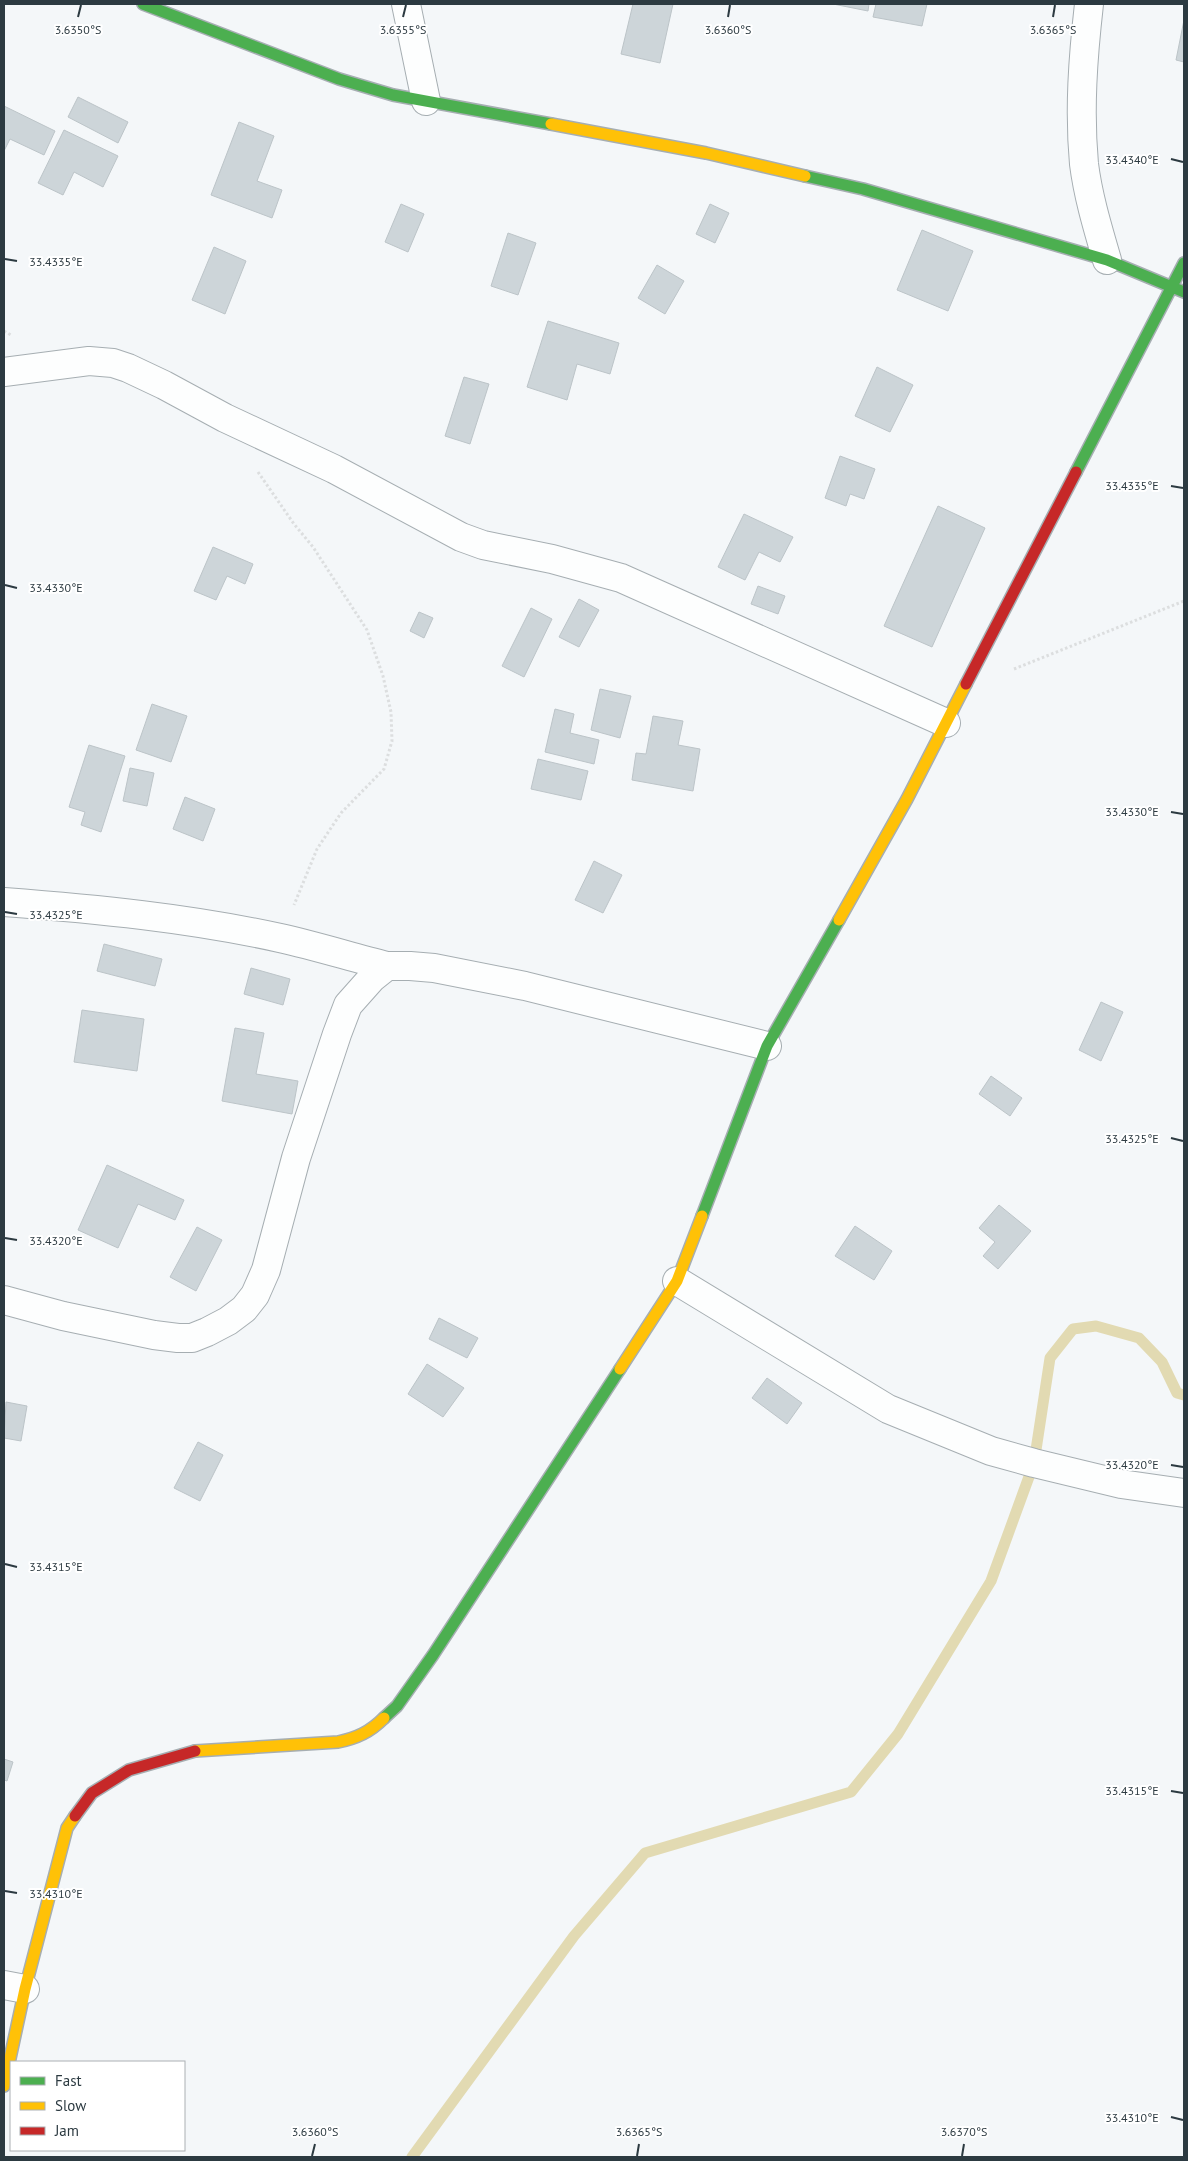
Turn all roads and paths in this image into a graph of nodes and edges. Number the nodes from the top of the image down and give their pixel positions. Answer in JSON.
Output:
{"nodes":[{"id":1,"x":143,"y":4,"type":"edge"},
{"id":2,"x":406,"y":4,"type":"edge"},
{"id":3,"x":1088,"y":4,"type":"edge"},
{"id":4,"x":426,"y":101,"type":"junction"},
{"id":5,"x":1107,"y":260,"type":"junction"},
{"id":6,"x":1184,"y":264,"type":"edge"},
{"id":7,"x":1172,"y":287,"type":"junction"},
{"id":8,"x":1184,"y":292,"type":"edge"},
{"id":9,"x":4,"y":372,"type":"edge"},
{"id":10,"x":254,"y":465,"type":"dead end"},
{"id":11,"x":1184,"y":601,"type":"edge"},
{"id":12,"x":965,"y":688,"type":"junction"},
{"id":13,"x":946,"y":723,"type":"junction"},
{"id":14,"x":4,"y":902,"type":"edge"},
{"id":15,"x":280,"y":938,"type":"junction"},
{"id":16,"x":387,"y":966,"type":"junction"},
{"id":17,"x":767,"y":1046,"type":"junction"},
{"id":18,"x":677,"y":1281,"type":"junction"},
{"id":19,"x":4,"y":1300,"type":"edge"},
{"id":20,"x":1184,"y":1493,"type":"edge"},
{"id":21,"x":14,"y":1987,"type":"edge"},
{"id":22,"x":4,"y":2086,"type":"edge"}],
"edges":[{"from":1,"to":4,"type":"street"},
{"from":2,"to":4,"type":"street"},
{"from":3,"to":5,"type":"street"},
{"from":4,"to":5,"type":"street"},
{"from":5,"to":7,"type":"street"},
{"from":6,"to":7,"type":"street"},
{"from":7,"to":8,"type":"street"},
{"from":7,"to":12,"type":"street"},
{"from":9,"to":13,"type":"street"},
{"from":10,"to":15,"type":"path"},
{"from":11,"to":12,"type":"path"},
{"from":12,"to":13,"type":"street"},
{"from":13,"to":17,"type":"street"},
{"from":14,"to":15,"type":"street"},
{"from":15,"to":16,"type":"street"},
{"from":16,"to":17,"type":"street"},
{"from":16,"to":19,"type":"street"},
{"from":17,"to":18,"type":"street"},
{"from":18,"to":20,"type":"street"},
{"from":18,"to":21,"type":"street"},
{"from":21,"to":22,"type":"street"}]}
